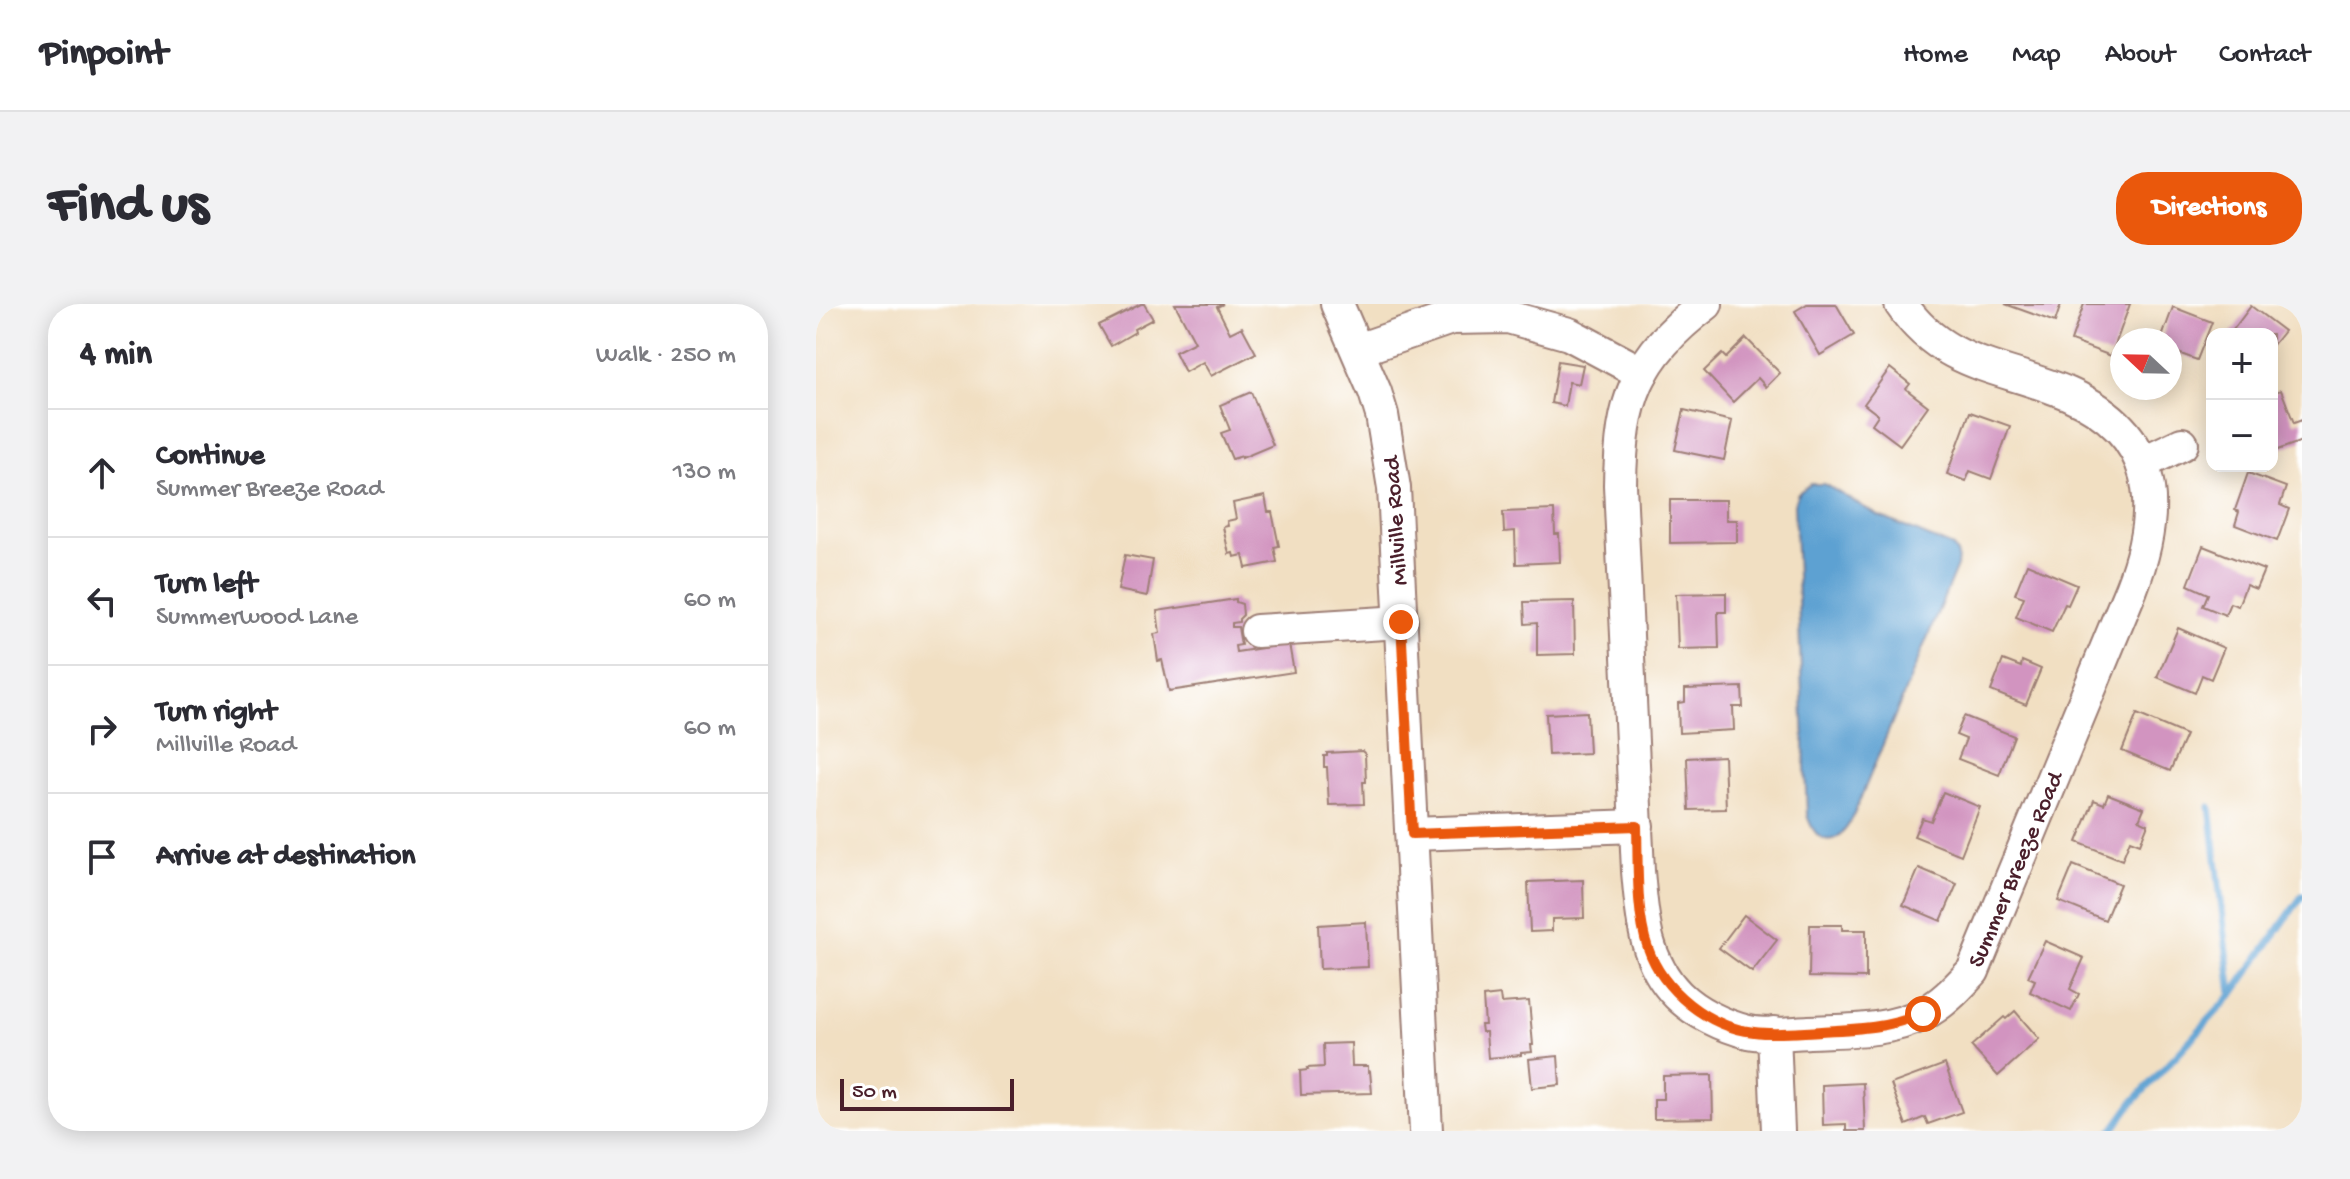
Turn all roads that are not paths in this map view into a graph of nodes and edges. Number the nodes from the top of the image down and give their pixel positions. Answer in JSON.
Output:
{"nodes":[{"id":1,"x":1337,"y":304,"type":"edge"},
{"id":2,"x":1706,"y":304,"type":"edge"},
{"id":3,"x":1901,"y":304,"type":"edge"},
{"id":4,"x":1358,"y":350,"type":"junction"},
{"id":5,"x":1642,"y":373,"type":"junction"},
{"id":6,"x":2182,"y":444,"type":"dead end"},
{"id":7,"x":2142,"y":463,"type":"junction"},
{"id":8,"x":1401,"y":622,"type":"junction"},
{"id":9,"x":1257,"y":631,"type":"dead end"},
{"id":10,"x":1637,"y":826,"type":"junction"},
{"id":11,"x":1412,"y":834,"type":"junction"},
{"id":12,"x":1774,"y":1033,"type":"junction"},
{"id":13,"x":1426,"y":1131,"type":"edge"},
{"id":14,"x":1778,"y":1131,"type":"edge"}],
"edges":[{"from":1,"to":4,"type":"street","name":"Millville Road"},
{"from":2,"to":5,"type":"street","name":"Summer Breeze Road"},
{"from":3,"to":7,"type":"street","name":"Summer Breeze Road"},
{"from":4,"to":5,"type":"street"},
{"from":4,"to":8,"type":"street","name":"Millville Road"},
{"from":5,"to":10,"type":"street","name":"Summer Breeze Road"},
{"from":6,"to":7,"type":"street"},
{"from":7,"to":12,"type":"street","name":"Summer Breeze Road"},
{"from":8,"to":9,"type":"street"},
{"from":8,"to":11,"type":"street","name":"Millville Road"},
{"from":10,"to":11,"type":"street"},
{"from":10,"to":12,"type":"street","name":"Summer Breeze Road"},
{"from":11,"to":13,"type":"street","name":"Millville Road"},
{"from":12,"to":14,"type":"street"}]}
